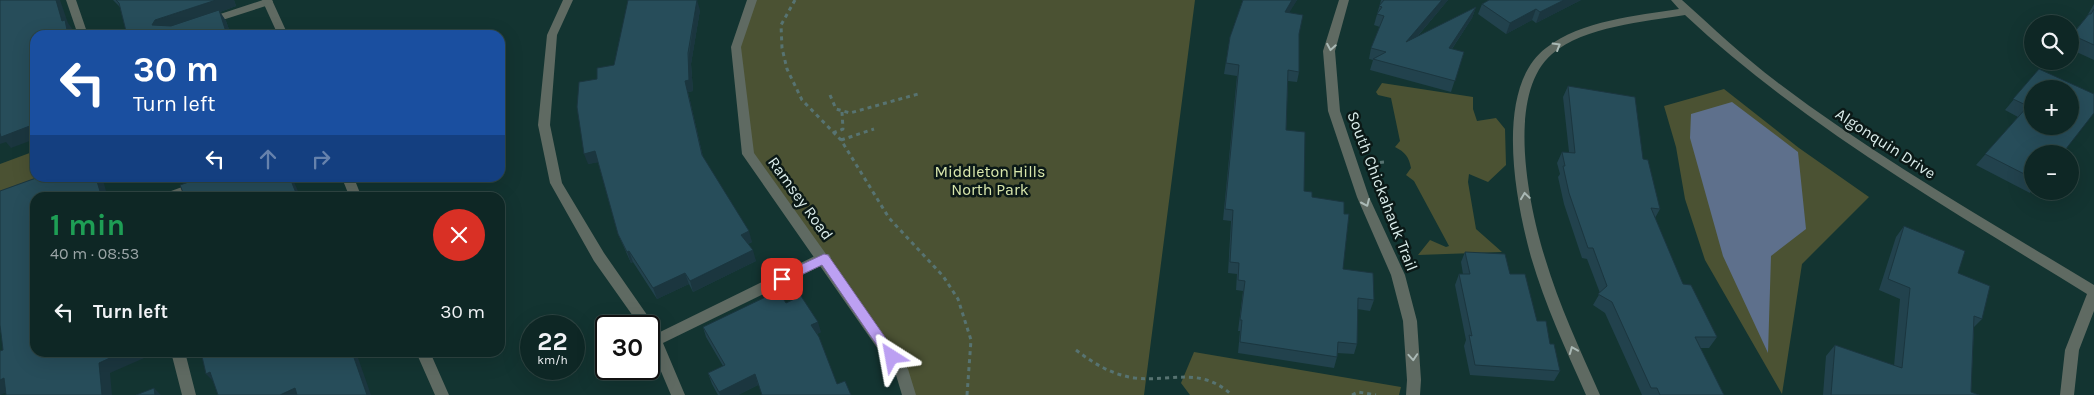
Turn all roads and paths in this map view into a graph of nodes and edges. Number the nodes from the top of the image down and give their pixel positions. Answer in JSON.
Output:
{"nodes":[{"id":1,"x":71,"y":0,"type":"edge"},
{"id":2,"x":568,"y":0,"type":"edge"},
{"id":3,"x":752,"y":0,"type":"edge"},
{"id":4,"x":795,"y":0,"type":"edge"},
{"id":5,"x":1344,"y":0,"type":"edge"},
{"id":6,"x":1676,"y":0,"type":"edge"},
{"id":7,"x":268,"y":1,"type":"edge"},
{"id":8,"x":1687,"y":11,"type":"junction"},
{"id":9,"x":195,"y":26,"type":"edge"},
{"id":10,"x":81,"y":30,"type":"edge"},
{"id":11,"x":281,"y":30,"type":"edge"},
{"id":12,"x":918,"y":94,"type":"dead end"},
{"id":13,"x":830,"y":95,"type":"dead end"},
{"id":14,"x":842,"y":112,"type":"junction"},
{"id":15,"x":874,"y":129,"type":"dead end"},
{"id":16,"x":833,"y":133,"type":"junction"},
{"id":17,"x":841,"y":140,"type":"junction"},
{"id":18,"x":1385,"y":162,"type":"dead end"},
{"id":19,"x":1369,"y":163,"type":"dead end"},
{"id":20,"x":208,"y":182,"type":"edge"},
{"id":21,"x":180,"y":192,"type":"edge"},
{"id":22,"x":824,"y":258,"type":"junction"},
{"id":23,"x":2094,"y":293,"type":"edge"},
{"id":24,"x":639,"y":315,"type":"edge"},
{"id":25,"x":660,"y":331,"type":"edge"},
{"id":26,"x":1076,"y":350,"type":"dead end"},
{"id":27,"x":660,"y":353,"type":"edge"},
{"id":28,"x":179,"y":357,"type":"edge"},
{"id":29,"x":425,"y":357,"type":"edge"},
{"id":30,"x":189,"y":395,"type":"edge"},
{"id":31,"x":442,"y":395,"type":"edge"},
{"id":32,"x":678,"y":395,"type":"edge"},
{"id":33,"x":909,"y":395,"type":"edge"},
{"id":34,"x":967,"y":395,"type":"edge"},
{"id":35,"x":1232,"y":395,"type":"edge"},
{"id":36,"x":1352,"y":395,"type":"edge"},
{"id":37,"x":1376,"y":395,"type":"edge"},
{"id":38,"x":1413,"y":395,"type":"edge"},
{"id":39,"x":1593,"y":395,"type":"edge"},
{"id":40,"x":2067,"y":395,"type":"edge"}],
"edges":[{"from":1,"to":10,"type":"street"},
{"from":2,"to":24,"type":"street"},
{"from":3,"to":22,"type":"street","name":"Ramsey Road"},
{"from":4,"to":16,"type":"path"},
{"from":5,"to":38,"type":"street","name":"South Chickahauk Trail","one_way":true},
{"from":6,"to":8,"type":"street","name":"Algonquin Drive"},
{"from":7,"to":9,"type":"street"},
{"from":7,"to":11,"type":"street"},
{"from":8,"to":23,"type":"street","name":"Algonquin Drive"},
{"from":39,"to":8,"type":"street","one_way":true},
{"from":12,"to":14,"type":"path"},
{"from":13,"to":14,"type":"path"},
{"from":14,"to":16,"type":"path"},
{"from":15,"to":17,"type":"path"},
{"from":16,"to":17,"type":"path"},
{"from":17,"to":34,"type":"path"},
{"from":18,"to":19,"type":"path"},
{"from":20,"to":21,"type":"street"},
{"from":22,"to":25,"type":"street"},
{"from":22,"to":33,"type":"street","name":"Ramsey Road"},
{"from":23,"to":40,"type":"street"},
{"from":26,"to":35,"type":"path"},
{"from":27,"to":32,"type":"street"},
{"from":28,"to":30,"type":"street"},
{"from":29,"to":31,"type":"street"},
{"from":36,"to":37,"type":"path"}]}
